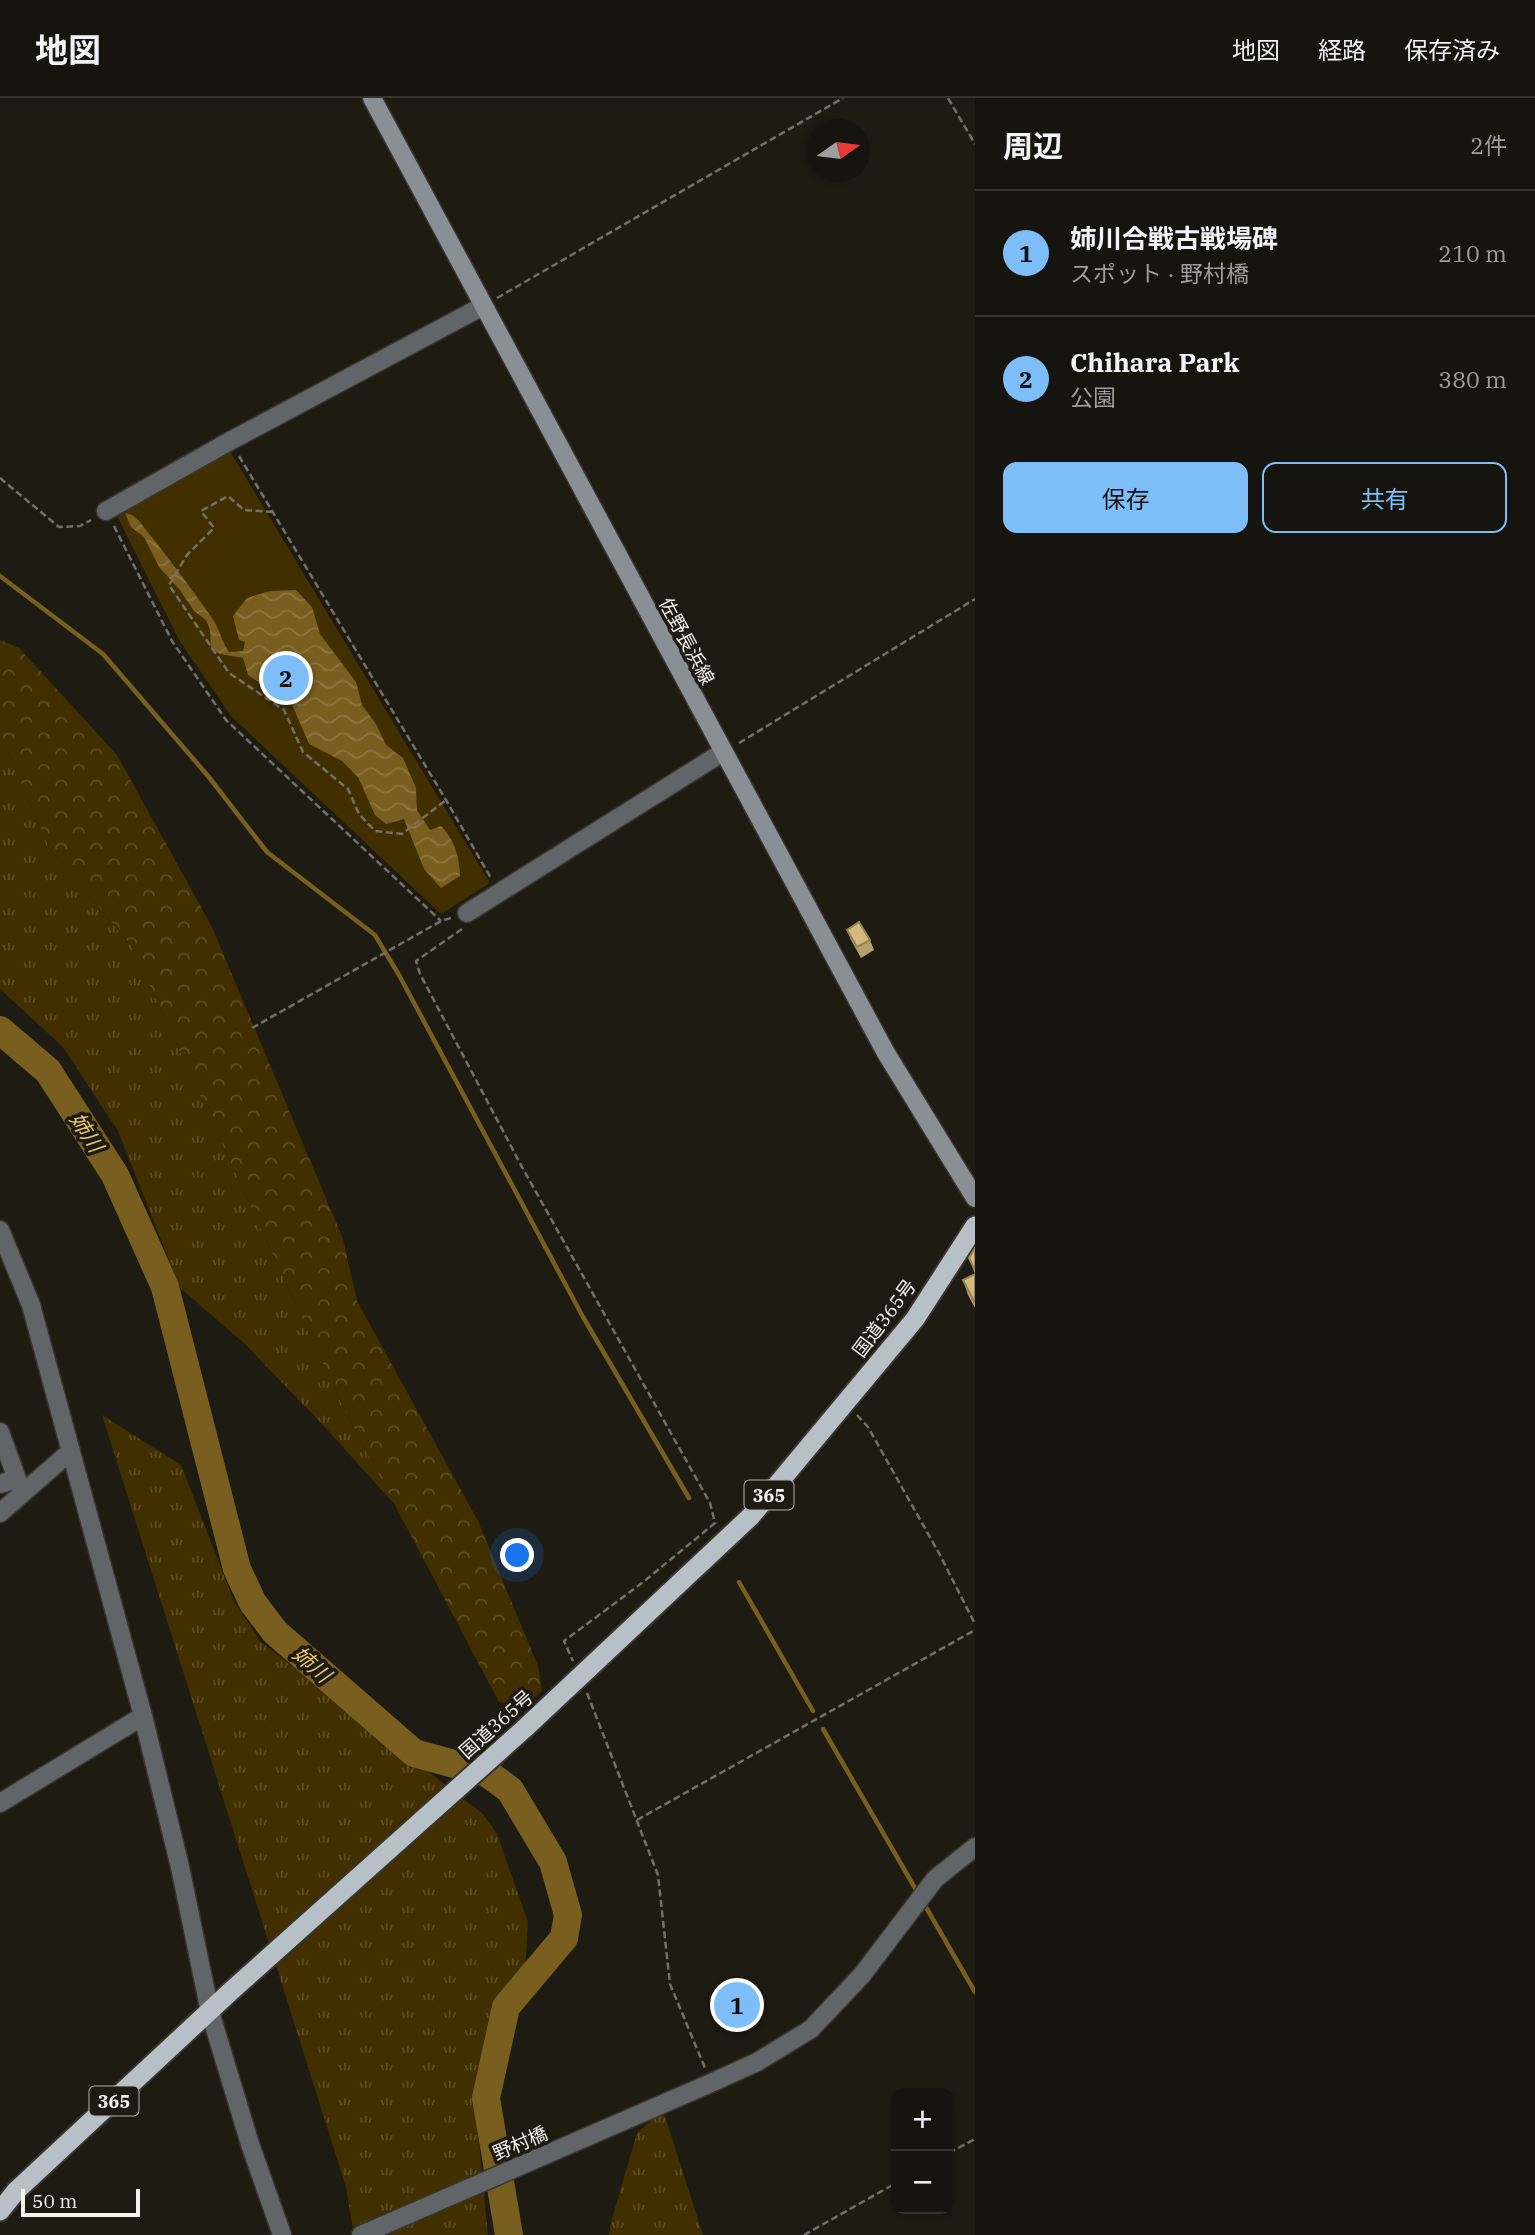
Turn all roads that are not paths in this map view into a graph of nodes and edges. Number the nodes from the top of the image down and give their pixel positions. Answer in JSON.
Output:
{"nodes":[{"id":1,"x":372,"y":98,"type":"edge"},
{"id":2,"x":483,"y":306,"type":"junction"},
{"id":3,"x":106,"y":511,"type":"road end"},
{"id":4,"x":723,"y":752,"type":"junction"},
{"id":5,"x":467,"y":913,"type":"road end"},
{"id":6,"x":975,"y":1198,"type":"edge"},
{"id":7,"x":975,"y":1227,"type":"edge"},
{"id":8,"x":0,"y":1230,"type":"edge"},
{"id":9,"x":0,"y":1432,"type":"edge"},
{"id":10,"x":71,"y":1451,"type":"junction"},
{"id":11,"x":0,"y":1484,"type":"edge"},
{"id":12,"x":0,"y":1513,"type":"edge"},
{"id":13,"x":143,"y":1716,"type":"junction"},
{"id":14,"x":0,"y":1803,"type":"edge"},
{"id":15,"x":975,"y":1847,"type":"edge"},
{"id":16,"x":210,"y":2012,"type":"junction"},
{"id":17,"x":0,"y":2211,"type":"edge"},
{"id":18,"x":282,"y":2235,"type":"edge"},
{"id":19,"x":361,"y":2235,"type":"edge"}],
"edges":[{"from":1,"to":2,"type":"main road","name":"佐野長浜線"},
{"from":2,"to":3,"type":"street"},
{"from":2,"to":4,"type":"main road","name":"佐野長浜線"},
{"from":4,"to":5,"type":"street"},
{"from":4,"to":6,"type":"main road","name":"佐野長浜線"},
{"from":7,"to":16,"type":"highway","name":"国道365号","number":"365"},
{"from":8,"to":10,"type":"street"},
{"from":9,"to":11,"type":"street"},
{"from":10,"to":12,"type":"street"},
{"from":10,"to":13,"type":"street"},
{"from":13,"to":14,"type":"street"},
{"from":13,"to":16,"type":"street"},
{"from":15,"to":19,"type":"street","name":"野村橋"},
{"from":16,"to":17,"type":"highway","name":"国道365号","number":"365"},
{"from":16,"to":18,"type":"street"}]}
